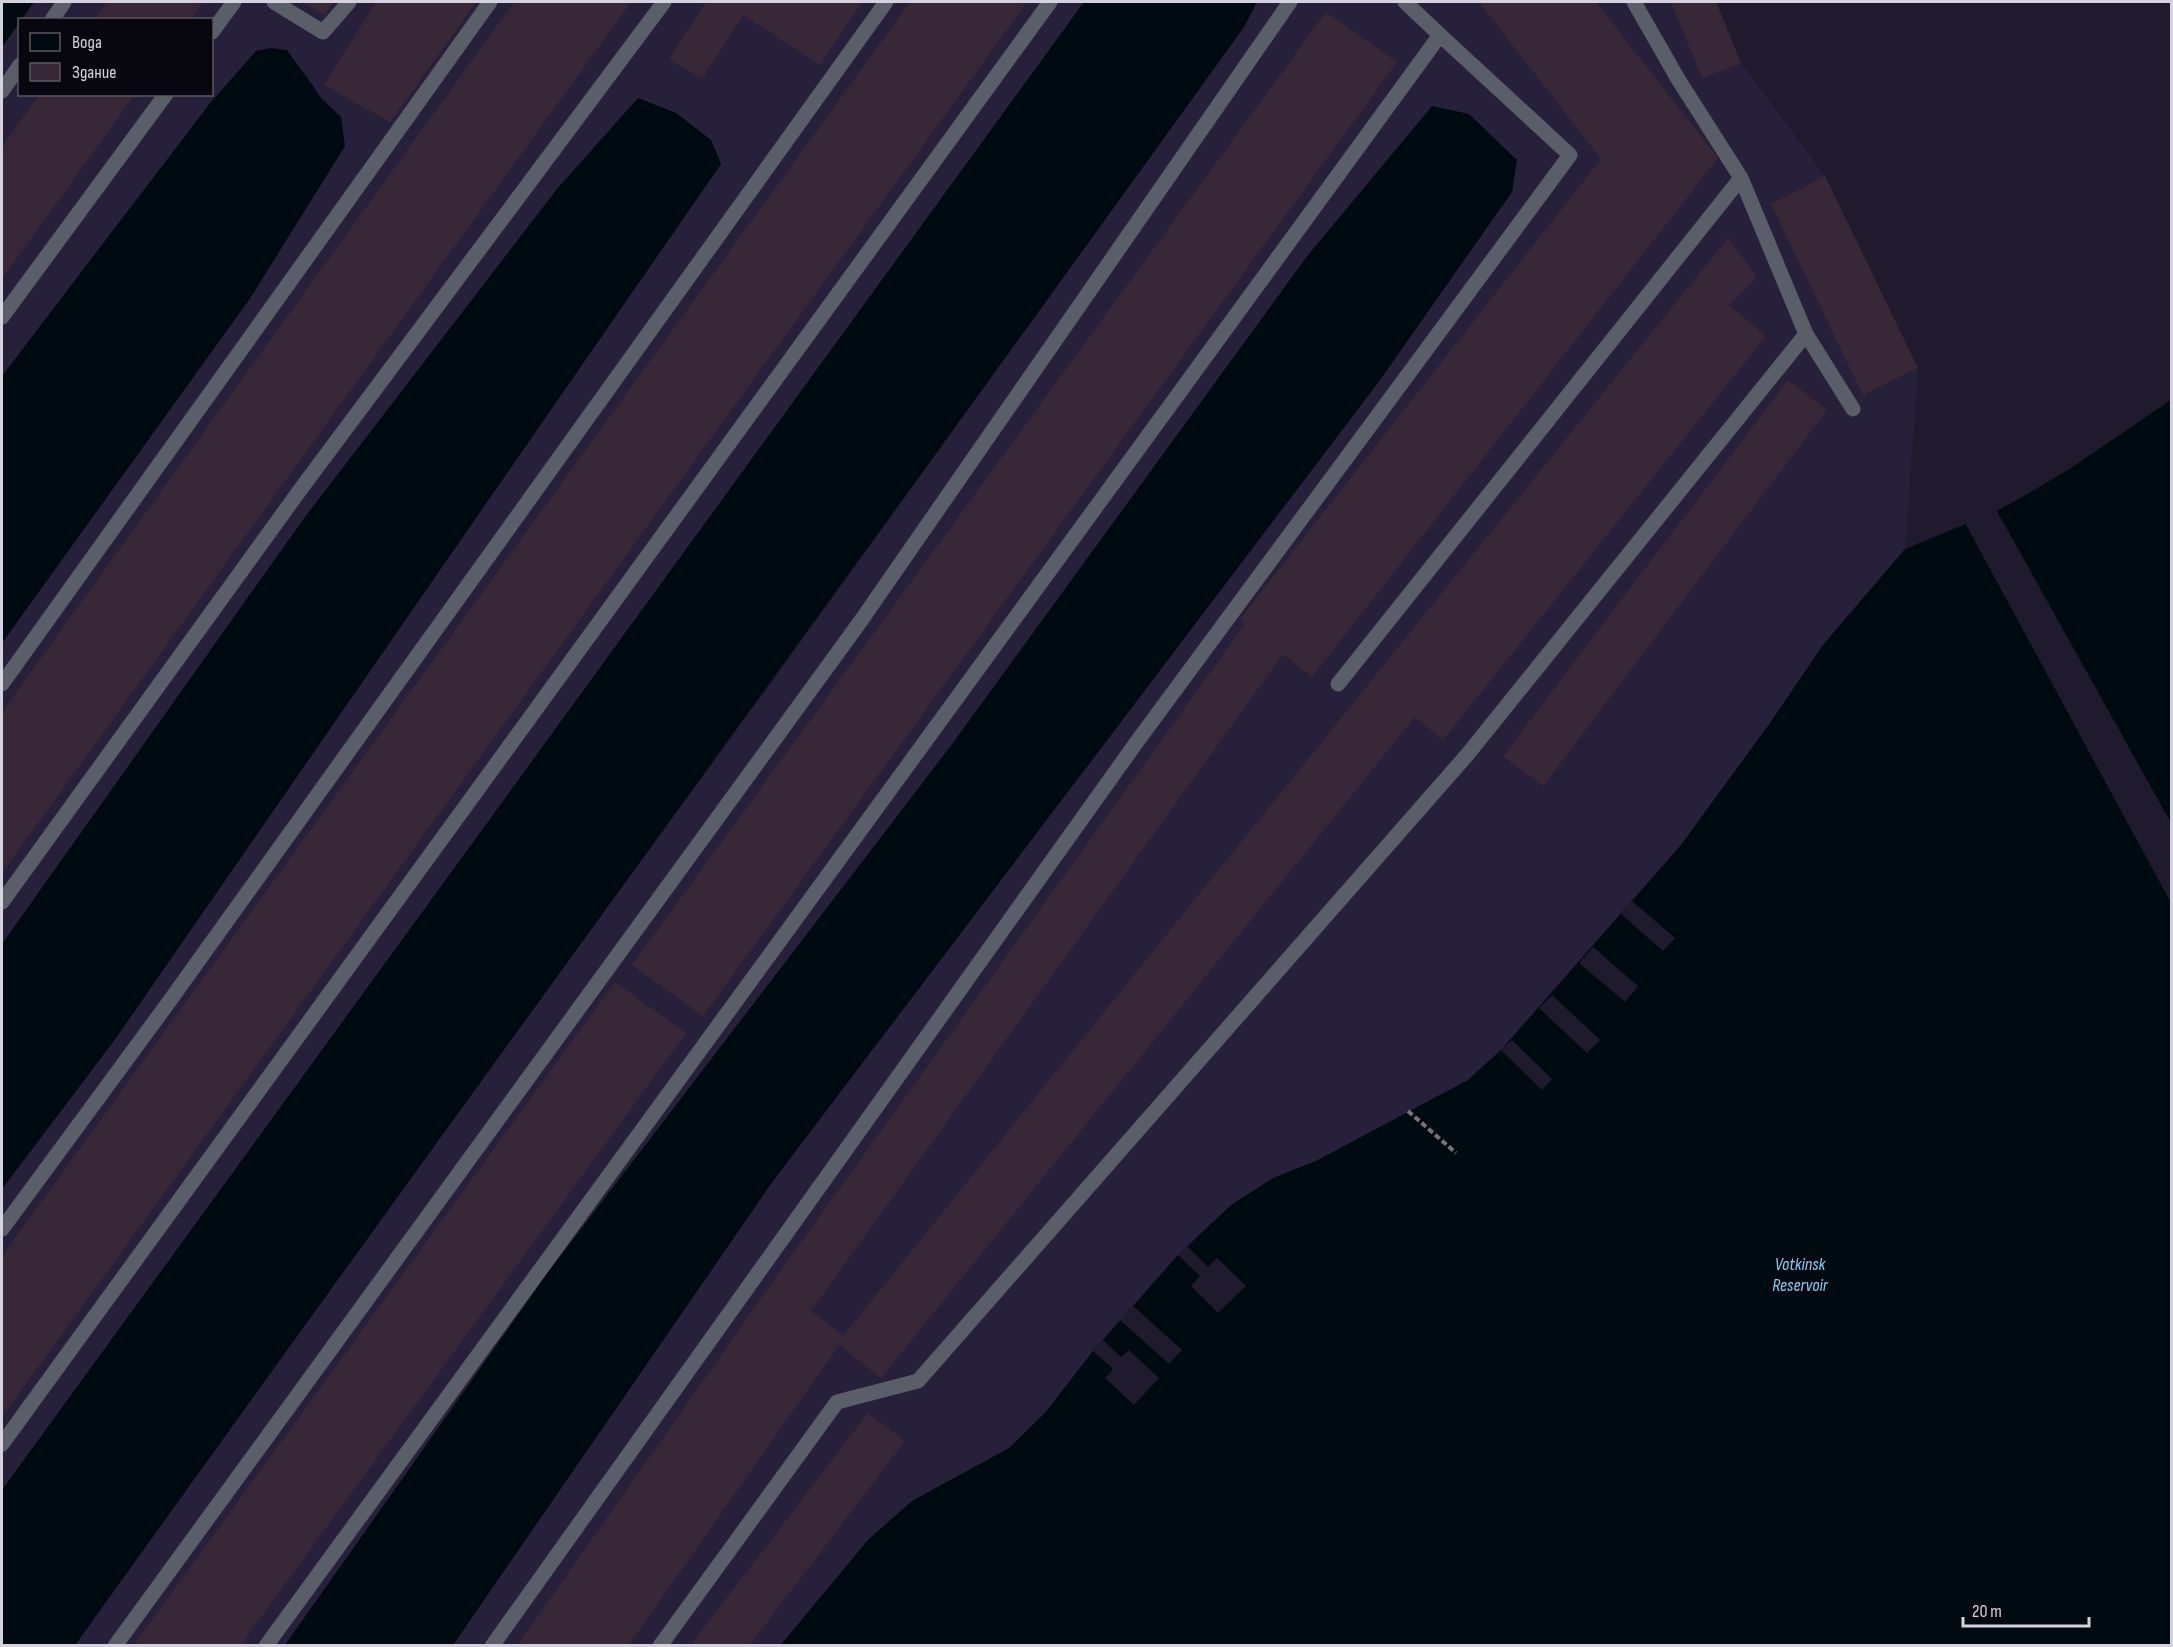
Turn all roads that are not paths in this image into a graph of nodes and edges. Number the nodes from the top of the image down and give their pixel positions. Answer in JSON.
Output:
{"nodes":[{"id":1,"x":64,"y":2,"type":"edge"},
{"id":2,"x":234,"y":2,"type":"edge"},
{"id":3,"x":274,"y":2,"type":"edge"},
{"id":4,"x":349,"y":2,"type":"edge"},
{"id":5,"x":490,"y":2,"type":"edge"},
{"id":6,"x":664,"y":2,"type":"edge"},
{"id":7,"x":886,"y":2,"type":"edge"},
{"id":8,"x":1050,"y":2,"type":"edge"},
{"id":9,"x":1290,"y":2,"type":"edge"},
{"id":10,"x":1405,"y":2,"type":"edge"},
{"id":11,"x":1634,"y":2,"type":"edge"},
{"id":12,"x":53,"y":18,"type":"edge"},
{"id":13,"x":213,"y":31,"type":"edge"},
{"id":14,"x":1440,"y":35,"type":"junction"},
{"id":15,"x":18,"y":68,"type":"edge"},
{"id":16,"x":2,"y":91,"type":"edge"},
{"id":17,"x":164,"y":96,"type":"edge"},
{"id":18,"x":1741,"y":178,"type":"junction"},
{"id":19,"x":2,"y":318,"type":"edge"},
{"id":20,"x":1806,"y":334,"type":"junction"},
{"id":21,"x":1852,"y":409,"type":"dead end"},
{"id":22,"x":2,"y":684,"type":"edge"},
{"id":23,"x":1338,"y":684,"type":"dead end"},
{"id":24,"x":2,"y":902,"type":"edge"},
{"id":25,"x":2,"y":1229,"type":"edge"},
{"id":26,"x":2,"y":1444,"type":"edge"},
{"id":27,"x":115,"y":1646,"type":"edge"},
{"id":28,"x":266,"y":1646,"type":"edge"},
{"id":29,"x":492,"y":1646,"type":"edge"},
{"id":30,"x":660,"y":1646,"type":"edge"}],
"edges":[{"from":1,"to":12,"type":"lane"},
{"from":2,"to":13,"type":"lane"},
{"from":3,"to":4,"type":"lane"},
{"from":5,"to":22,"type":"lane"},
{"from":6,"to":24,"type":"lane"},
{"from":7,"to":25,"type":"lane"},
{"from":8,"to":26,"type":"lane"},
{"from":9,"to":27,"type":"lane"},
{"from":10,"to":14,"type":"lane"},
{"from":11,"to":18,"type":"lane"},
{"from":14,"to":28,"type":"lane"},
{"from":14,"to":29,"type":"lane"},
{"from":15,"to":16,"type":"lane"},
{"from":17,"to":19,"type":"lane"},
{"from":18,"to":20,"type":"lane"},
{"from":18,"to":23,"type":"lane"},
{"from":20,"to":21,"type":"lane"},
{"from":20,"to":30,"type":"lane"}]}
